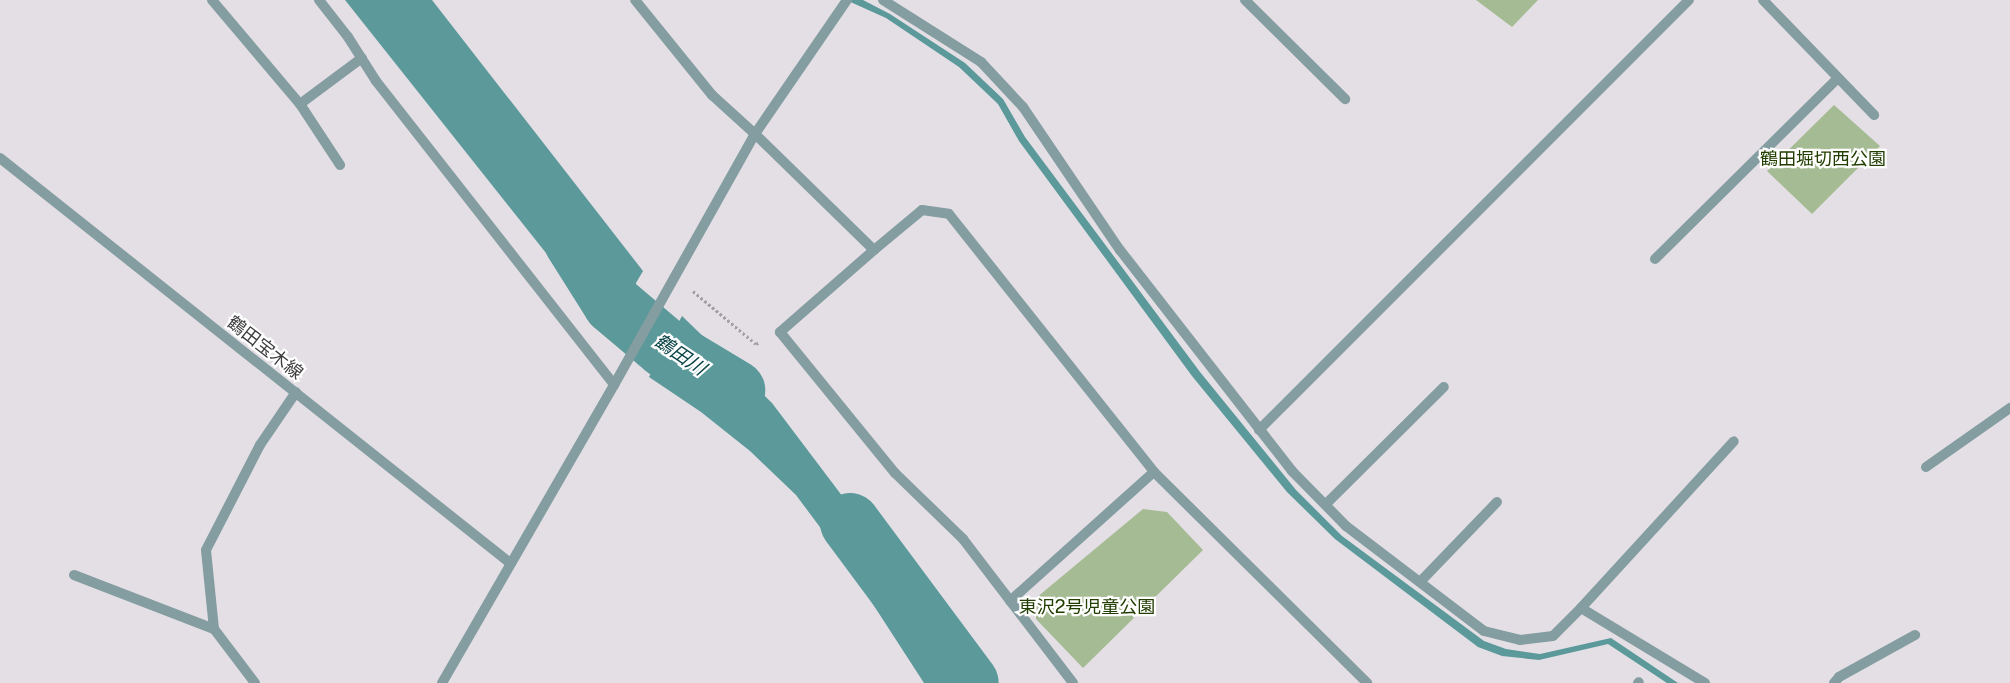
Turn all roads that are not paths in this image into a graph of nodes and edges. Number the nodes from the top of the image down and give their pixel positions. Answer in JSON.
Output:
{"nodes":[{"id":1,"x":212,"y":0,"type":"edge"},
{"id":2,"x":318,"y":0,"type":"edge"},
{"id":3,"x":635,"y":0,"type":"edge"},
{"id":4,"x":846,"y":0,"type":"edge"},
{"id":5,"x":883,"y":0,"type":"edge"},
{"id":6,"x":1245,"y":0,"type":"edge"},
{"id":7,"x":1689,"y":0,"type":"edge"},
{"id":8,"x":1763,"y":0,"type":"edge"},
{"id":9,"x":362,"y":58,"type":"junction"},
{"id":10,"x":1838,"y":78,"type":"junction"},
{"id":11,"x":1345,"y":99,"type":"dead end"},
{"id":12,"x":300,"y":104,"type":"junction"},
{"id":13,"x":1874,"y":115,"type":"dead end"},
{"id":14,"x":755,"y":134,"type":"junction"},
{"id":15,"x":0,"y":158,"type":"edge"},
{"id":16,"x":340,"y":165,"type":"dead end"},
{"id":17,"x":874,"y":250,"type":"junction"},
{"id":18,"x":1655,"y":259,"type":"dead end"},
{"id":19,"x":614,"y":385,"type":"junction"},
{"id":20,"x":1444,"y":386,"type":"dead end"},
{"id":21,"x":296,"y":392,"type":"junction"},
{"id":22,"x":2010,"y":408,"type":"edge"},
{"id":23,"x":1260,"y":430,"type":"junction"},
{"id":24,"x":1734,"y":441,"type":"dead end"},
{"id":25,"x":1926,"y":468,"type":"dead end"},
{"id":26,"x":1154,"y":472,"type":"junction"},
{"id":27,"x":1497,"y":502,"type":"dead end"},
{"id":28,"x":1326,"y":504,"type":"junction"},
{"id":29,"x":510,"y":563,"type":"junction"},
{"id":30,"x":74,"y":576,"type":"dead end"},
{"id":31,"x":1420,"y":582,"type":"junction"},
{"id":32,"x":1010,"y":601,"type":"junction"},
{"id":33,"x":1580,"y":608,"type":"junction"},
{"id":34,"x":214,"y":630,"type":"junction"},
{"id":35,"x":1914,"y":635,"type":"dead end"},
{"id":36,"x":255,"y":683,"type":"edge"},
{"id":37,"x":442,"y":683,"type":"edge"},
{"id":38,"x":1073,"y":683,"type":"edge"},
{"id":39,"x":1367,"y":683,"type":"edge"},
{"id":40,"x":1705,"y":683,"type":"edge"},
{"id":41,"x":1834,"y":683,"type":"edge"}],
"edges":[{"from":1,"to":12,"type":"street"},
{"from":2,"to":9,"type":"street"},
{"from":3,"to":14,"type":"street"},
{"from":4,"to":14,"type":"street"},
{"from":5,"to":23,"type":"street"},
{"from":6,"to":11,"type":"street"},
{"from":7,"to":23,"type":"street"},
{"from":8,"to":10,"type":"street"},
{"from":9,"to":12,"type":"street"},
{"from":9,"to":19,"type":"street"},
{"from":10,"to":13,"type":"street"},
{"from":10,"to":18,"type":"street"},
{"from":12,"to":16,"type":"street"},
{"from":14,"to":17,"type":"street"},
{"from":14,"to":19,"type":"street"},
{"from":15,"to":21,"type":"street","name":"鶴田宝木線"},
{"from":17,"to":26,"type":"street"},
{"from":17,"to":32,"type":"street"},
{"from":19,"to":29,"type":"street"},
{"from":20,"to":28,"type":"street"},
{"from":21,"to":29,"type":"street","name":"鶴田宝木線"},
{"from":21,"to":34,"type":"street"},
{"from":22,"to":25,"type":"street"},
{"from":23,"to":28,"type":"street"},
{"from":24,"to":33,"type":"street"},
{"from":26,"to":32,"type":"street"},
{"from":26,"to":39,"type":"street"},
{"from":27,"to":31,"type":"street"},
{"from":28,"to":31,"type":"street"},
{"from":29,"to":37,"type":"street"},
{"from":30,"to":34,"type":"street"},
{"from":31,"to":33,"type":"street"},
{"from":32,"to":38,"type":"street"},
{"from":33,"to":40,"type":"street"},
{"from":34,"to":36,"type":"street"},
{"from":35,"to":41,"type":"street"}]}
